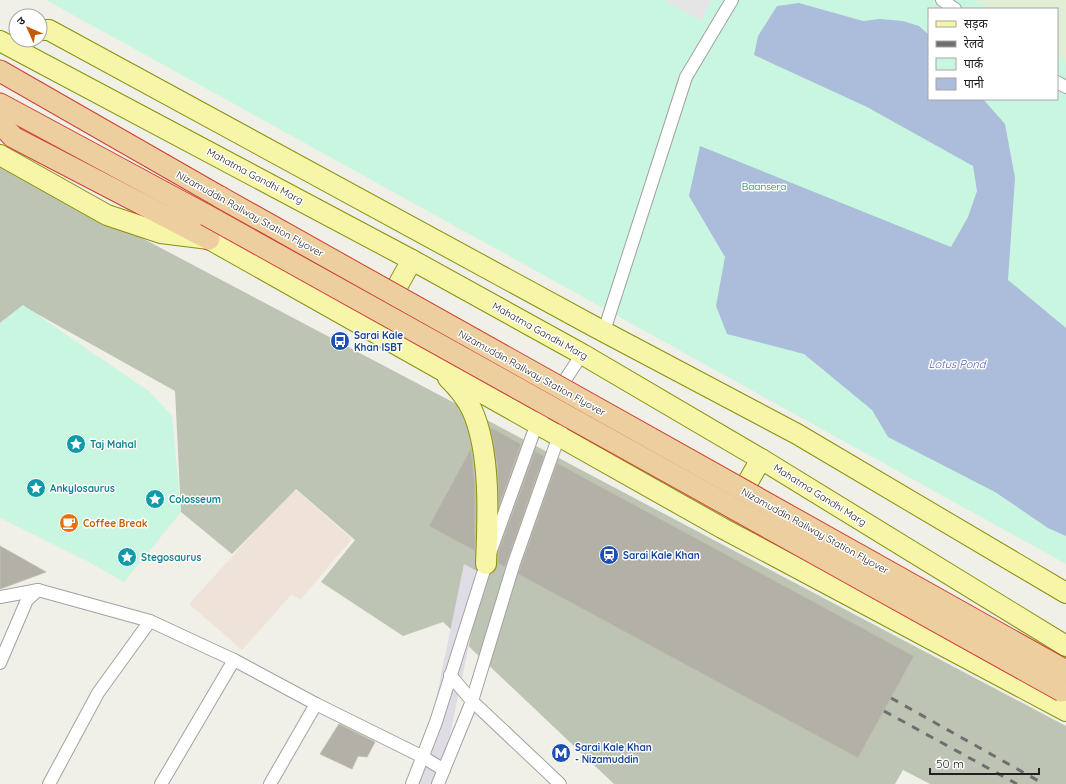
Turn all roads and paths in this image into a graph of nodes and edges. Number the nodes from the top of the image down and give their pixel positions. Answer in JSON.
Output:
{"nodes":[{"id":1,"x":732,"y":0,"type":"edge"},
{"id":2,"x":942,"y":0,"type":"edge"},
{"id":3,"x":954,"y":8,"type":"edge"},
{"id":4,"x":48,"y":30,"type":"edge"},
{"id":5,"x":6,"y":40,"type":"edge"},
{"id":6,"x":0,"y":72,"type":"edge"},
{"id":7,"x":0,"y":104,"type":"edge"},
{"id":8,"x":0,"y":123,"type":"edge"},
{"id":9,"x":0,"y":155,"type":"edge"},
{"id":10,"x":209,"y":239,"type":"junction"},
{"id":11,"x":412,"y":260,"type":"junction"},
{"id":12,"x":372,"y":331,"type":"junction"},
{"id":13,"x":604,"y":331,"type":"junction"},
{"id":14,"x":582,"y":354,"type":"junction"},
{"id":15,"x":438,"y":368,"type":"junction"},
{"id":16,"x":537,"y":423,"type":"junction"},
{"id":17,"x":559,"y":436,"type":"junction"},
{"id":18,"x":761,"y":459,"type":"junction"},
{"id":19,"x":722,"y":528,"type":"junction"},
{"id":20,"x":486,"y":564,"type":"junction"},
{"id":21,"x":38,"y":590,"type":"junction"},
{"id":22,"x":1066,"y":593,"type":"edge"},
{"id":23,"x":0,"y":597,"type":"edge"},
{"id":24,"x":150,"y":621,"type":"junction"},
{"id":25,"x":1066,"y":646,"type":"edge"},
{"id":26,"x":234,"y":660,"type":"junction"},
{"id":27,"x":0,"y":663,"type":"edge"},
{"id":28,"x":450,"y":674,"type":"junction"},
{"id":29,"x":1065,"y":691,"type":"edge"},
{"id":30,"x":472,"y":700,"type":"junction"},
{"id":31,"x":316,"y":704,"type":"junction"},
{"id":32,"x":423,"y":757,"type":"junction"},
{"id":33,"x":444,"y":770,"type":"junction"},
{"id":34,"x":49,"y":784,"type":"edge"},
{"id":35,"x":161,"y":784,"type":"edge"},
{"id":36,"x":270,"y":784,"type":"edge"},
{"id":37,"x":412,"y":784,"type":"edge"},
{"id":38,"x":438,"y":784,"type":"edge"},
{"id":39,"x":560,"y":784,"type":"edge"}],
"edges":[{"from":1,"to":13,"type":"street"},
{"from":2,"to":3,"type":"street"},
{"from":4,"to":13,"type":"main road"},
{"from":5,"to":11,"type":"main road","name":"Mahatma Gandhi Marg"},
{"from":6,"to":29,"type":"highway","name":"Nizamuddin Railway Station Flyover","bridge":true},
{"from":7,"to":29,"type":"highway","name":"Nizamuddin Railway Station Flyover","bridge":true},
{"from":8,"to":10,"type":"highway"},
{"from":9,"to":10,"type":"main road"},
{"from":10,"to":12,"type":"main road"},
{"from":11,"to":12,"type":"main road"},
{"from":11,"to":14,"type":"main road","name":"Mahatma Gandhi Marg"},
{"from":12,"to":15,"type":"main road"},
{"from":13,"to":22,"type":"main road"},
{"from":14,"to":16,"type":"street"},
{"from":14,"to":17,"type":"street"},
{"from":14,"to":18,"type":"main road","name":"Mahatma Gandhi Marg"},
{"from":15,"to":16,"type":"main road"},
{"from":15,"to":20,"type":"main road"},
{"from":16,"to":17,"type":"main road"},
{"from":16,"to":20,"type":"street"},
{"from":17,"to":19,"type":"main road"},
{"from":17,"to":30,"type":"street"},
{"from":18,"to":19,"type":"main road"},
{"from":18,"to":25,"type":"main road","name":"Mahatma Gandhi Marg"},
{"from":19,"to":29,"type":"main road"},
{"from":20,"to":28,"type":"street"},
{"from":21,"to":23,"type":"street"},
{"from":21,"to":24,"type":"street"},
{"from":21,"to":27,"type":"street"},
{"from":24,"to":26,"type":"street"},
{"from":24,"to":34,"type":"street"},
{"from":26,"to":31,"type":"street"},
{"from":26,"to":35,"type":"street"},
{"from":28,"to":30,"type":"street"},
{"from":28,"to":32,"type":"street"},
{"from":30,"to":33,"type":"street"},
{"from":30,"to":39,"type":"street"},
{"from":31,"to":32,"type":"street"},
{"from":31,"to":36,"type":"street"},
{"from":32,"to":33,"type":"street"},
{"from":32,"to":37,"type":"street"},
{"from":33,"to":38,"type":"street"}]}
